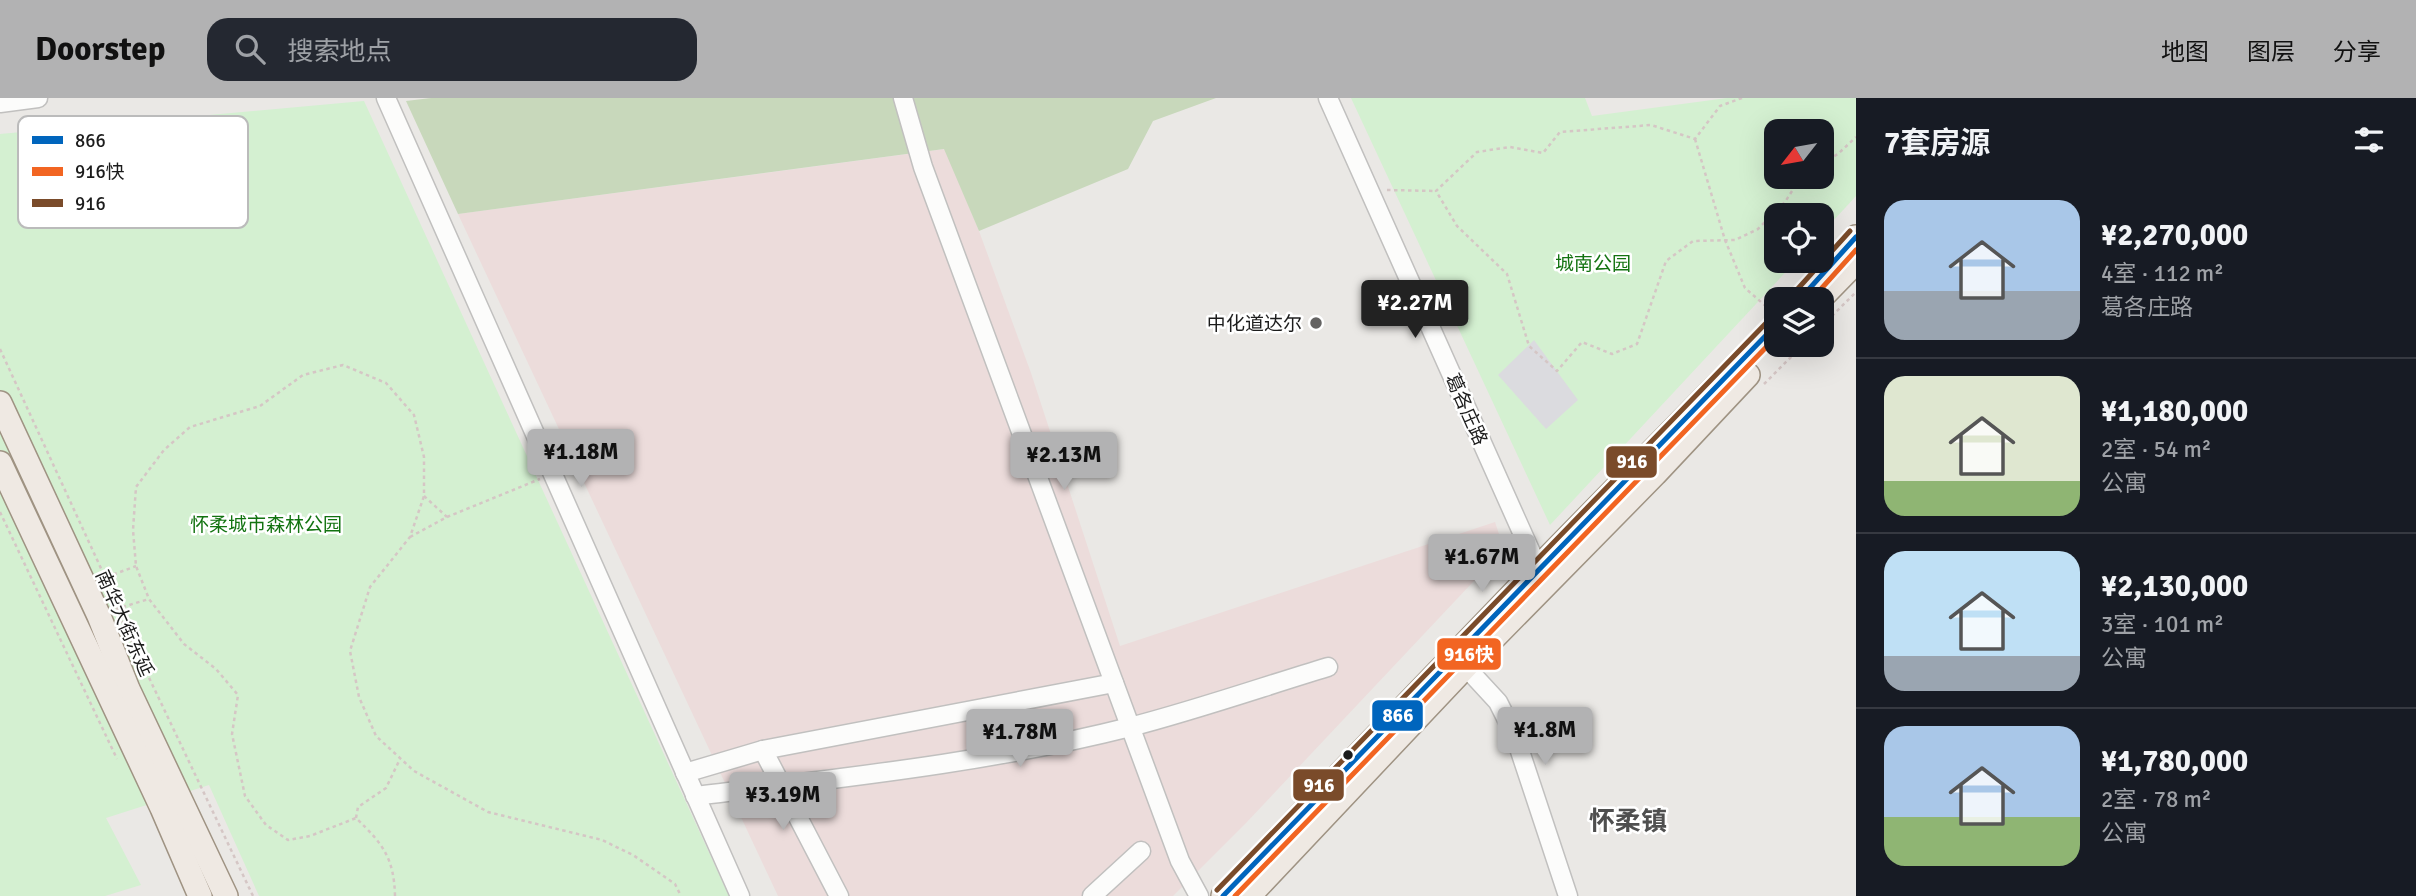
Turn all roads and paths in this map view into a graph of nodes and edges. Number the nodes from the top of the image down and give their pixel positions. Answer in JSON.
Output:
{"nodes":[{"id":1,"x":38,"y":98,"type":"edge"},
{"id":2,"x":386,"y":98,"type":"edge"},
{"id":3,"x":903,"y":98,"type":"edge"},
{"id":4,"x":1328,"y":98,"type":"edge"},
{"id":5,"x":1742,"y":98,"type":"edge"},
{"id":6,"x":0,"y":103,"type":"edge"},
{"id":7,"x":1856,"y":137,"type":"edge"},
{"id":8,"x":1695,"y":139,"type":"junction"},
{"id":9,"x":1834,"y":156,"type":"edge"},
{"id":10,"x":1794,"y":189,"type":"edge"},
{"id":11,"x":1436,"y":191,"type":"junction"},
{"id":12,"x":1371,"y":192,"type":"junction"},
{"id":13,"x":1856,"y":237,"type":"edge"},
{"id":14,"x":1725,"y":240,"type":"junction"},
{"id":15,"x":1856,"y":262,"type":"edge"},
{"id":16,"x":1811,"y":287,"type":"edge"},
{"id":17,"x":1832,"y":287,"type":"edge"},
{"id":18,"x":1856,"y":292,"type":"edge"},
{"id":19,"x":1764,"y":305,"type":"edge"},
{"id":20,"x":1834,"y":314,"type":"edge"},
{"id":21,"x":1764,"y":337,"type":"edge"},
{"id":22,"x":0,"y":349,"type":"edge"},
{"id":23,"x":1766,"y":357,"type":"edge"},
{"id":24,"x":0,"y":403,"type":"edge"},
{"id":25,"x":0,"y":463,"type":"edge"},
{"id":26,"x":554,"y":476,"type":"junction"},
{"id":27,"x":424,"y":496,"type":"junction"},
{"id":28,"x":0,"y":512,"type":"edge"},
{"id":29,"x":447,"y":517,"type":"junction"},
{"id":30,"x":410,"y":537,"type":"junction"},
{"id":31,"x":136,"y":566,"type":"junction"},
{"id":32,"x":1538,"y":568,"type":"junction"},
{"id":33,"x":106,"y":578,"type":"junction"},
{"id":34,"x":149,"y":599,"type":"junction"},
{"id":35,"x":122,"y":621,"type":"dead end"},
{"id":36,"x":1468,"y":664,"type":"junction"},
{"id":37,"x":1328,"y":667,"type":"dead end"},
{"id":38,"x":1114,"y":683,"type":"junction"},
{"id":39,"x":1130,"y":726,"type":"junction"},
{"id":40,"x":763,"y":750,"type":"junction"},
{"id":41,"x":400,"y":758,"type":"junction"},
{"id":42,"x":120,"y":765,"type":"dead end"},
{"id":43,"x":685,"y":773,"type":"junction"},
{"id":44,"x":780,"y":785,"type":"junction"},
{"id":45,"x":695,"y":796,"type":"junction"},
{"id":46,"x":356,"y":818,"type":"junction"},
{"id":47,"x":1141,"y":851,"type":"dead end"},
{"id":48,"x":200,"y":896,"type":"edge"},
{"id":49,"x":226,"y":896,"type":"edge"},
{"id":50,"x":253,"y":896,"type":"edge"},
{"id":51,"x":395,"y":896,"type":"edge"},
{"id":52,"x":681,"y":896,"type":"edge"},
{"id":53,"x":740,"y":896,"type":"edge"},
{"id":54,"x":839,"y":896,"type":"edge"},
{"id":55,"x":1093,"y":896,"type":"edge"},
{"id":56,"x":1199,"y":896,"type":"edge"},
{"id":57,"x":1223,"y":896,"type":"edge"},
{"id":58,"x":1249,"y":896,"type":"edge"},
{"id":59,"x":1568,"y":896,"type":"edge"}],
"edges":[{"from":1,"to":6,"type":"street"},
{"from":2,"to":26,"type":"street"},
{"from":3,"to":38,"type":"street"},
{"from":4,"to":12,"type":"street","name":"葛各庄路"},
{"from":5,"to":8,"type":"path"},
{"from":7,"to":9,"type":"path"},
{"from":8,"to":11,"type":"path"},
{"from":8,"to":14,"type":"path"},
{"from":10,"to":14,"type":"path"},
{"from":11,"to":12,"type":"path"},
{"from":11,"to":14,"type":"path"},
{"from":12,"to":32,"type":"street","name":"葛各庄路"},
{"from":13,"to":16,"type":"main road"},
{"from":14,"to":19,"type":"path"},
{"from":15,"to":17,"type":"main road"},
{"from":18,"to":20,"type":"path"},
{"from":21,"to":32,"type":"main road"},
{"from":22,"to":33,"type":"path","name":"南华大街东延"},
{"from":23,"to":36,"type":"main road"},
{"from":24,"to":49,"type":"main road","name":"南华大街东延"},
{"from":25,"to":48,"type":"main road"},
{"from":26,"to":29,"type":"path"},
{"from":26,"to":43,"type":"street"},
{"from":27,"to":29,"type":"path"},
{"from":27,"to":30,"type":"path"},
{"from":27,"to":31,"type":"path"},
{"from":28,"to":42,"type":"path"},
{"from":29,"to":30,"type":"path"},
{"from":30,"to":41,"type":"path"},
{"from":31,"to":33,"type":"path"},
{"from":31,"to":34,"type":"path"},
{"from":32,"to":57,"type":"main road"},
{"from":33,"to":34,"type":"path","name":"南华大街东延"},
{"from":34,"to":46,"type":"path"},
{"from":35,"to":50,"type":"path","name":"南华大街东延"},
{"from":36,"to":58,"type":"main road"},
{"from":36,"to":59,"type":"street"},
{"from":37,"to":39,"type":"street"},
{"from":38,"to":39,"type":"street"},
{"from":38,"to":40,"type":"street"},
{"from":39,"to":44,"type":"street"},
{"from":39,"to":56,"type":"street"},
{"from":40,"to":43,"type":"street"},
{"from":40,"to":44,"type":"street"},
{"from":41,"to":46,"type":"path"},
{"from":41,"to":52,"type":"path"},
{"from":43,"to":45,"type":"street"},
{"from":44,"to":45,"type":"street"},
{"from":44,"to":54,"type":"street"},
{"from":45,"to":53,"type":"street"},
{"from":46,"to":51,"type":"path"},
{"from":47,"to":55,"type":"street"}]}
